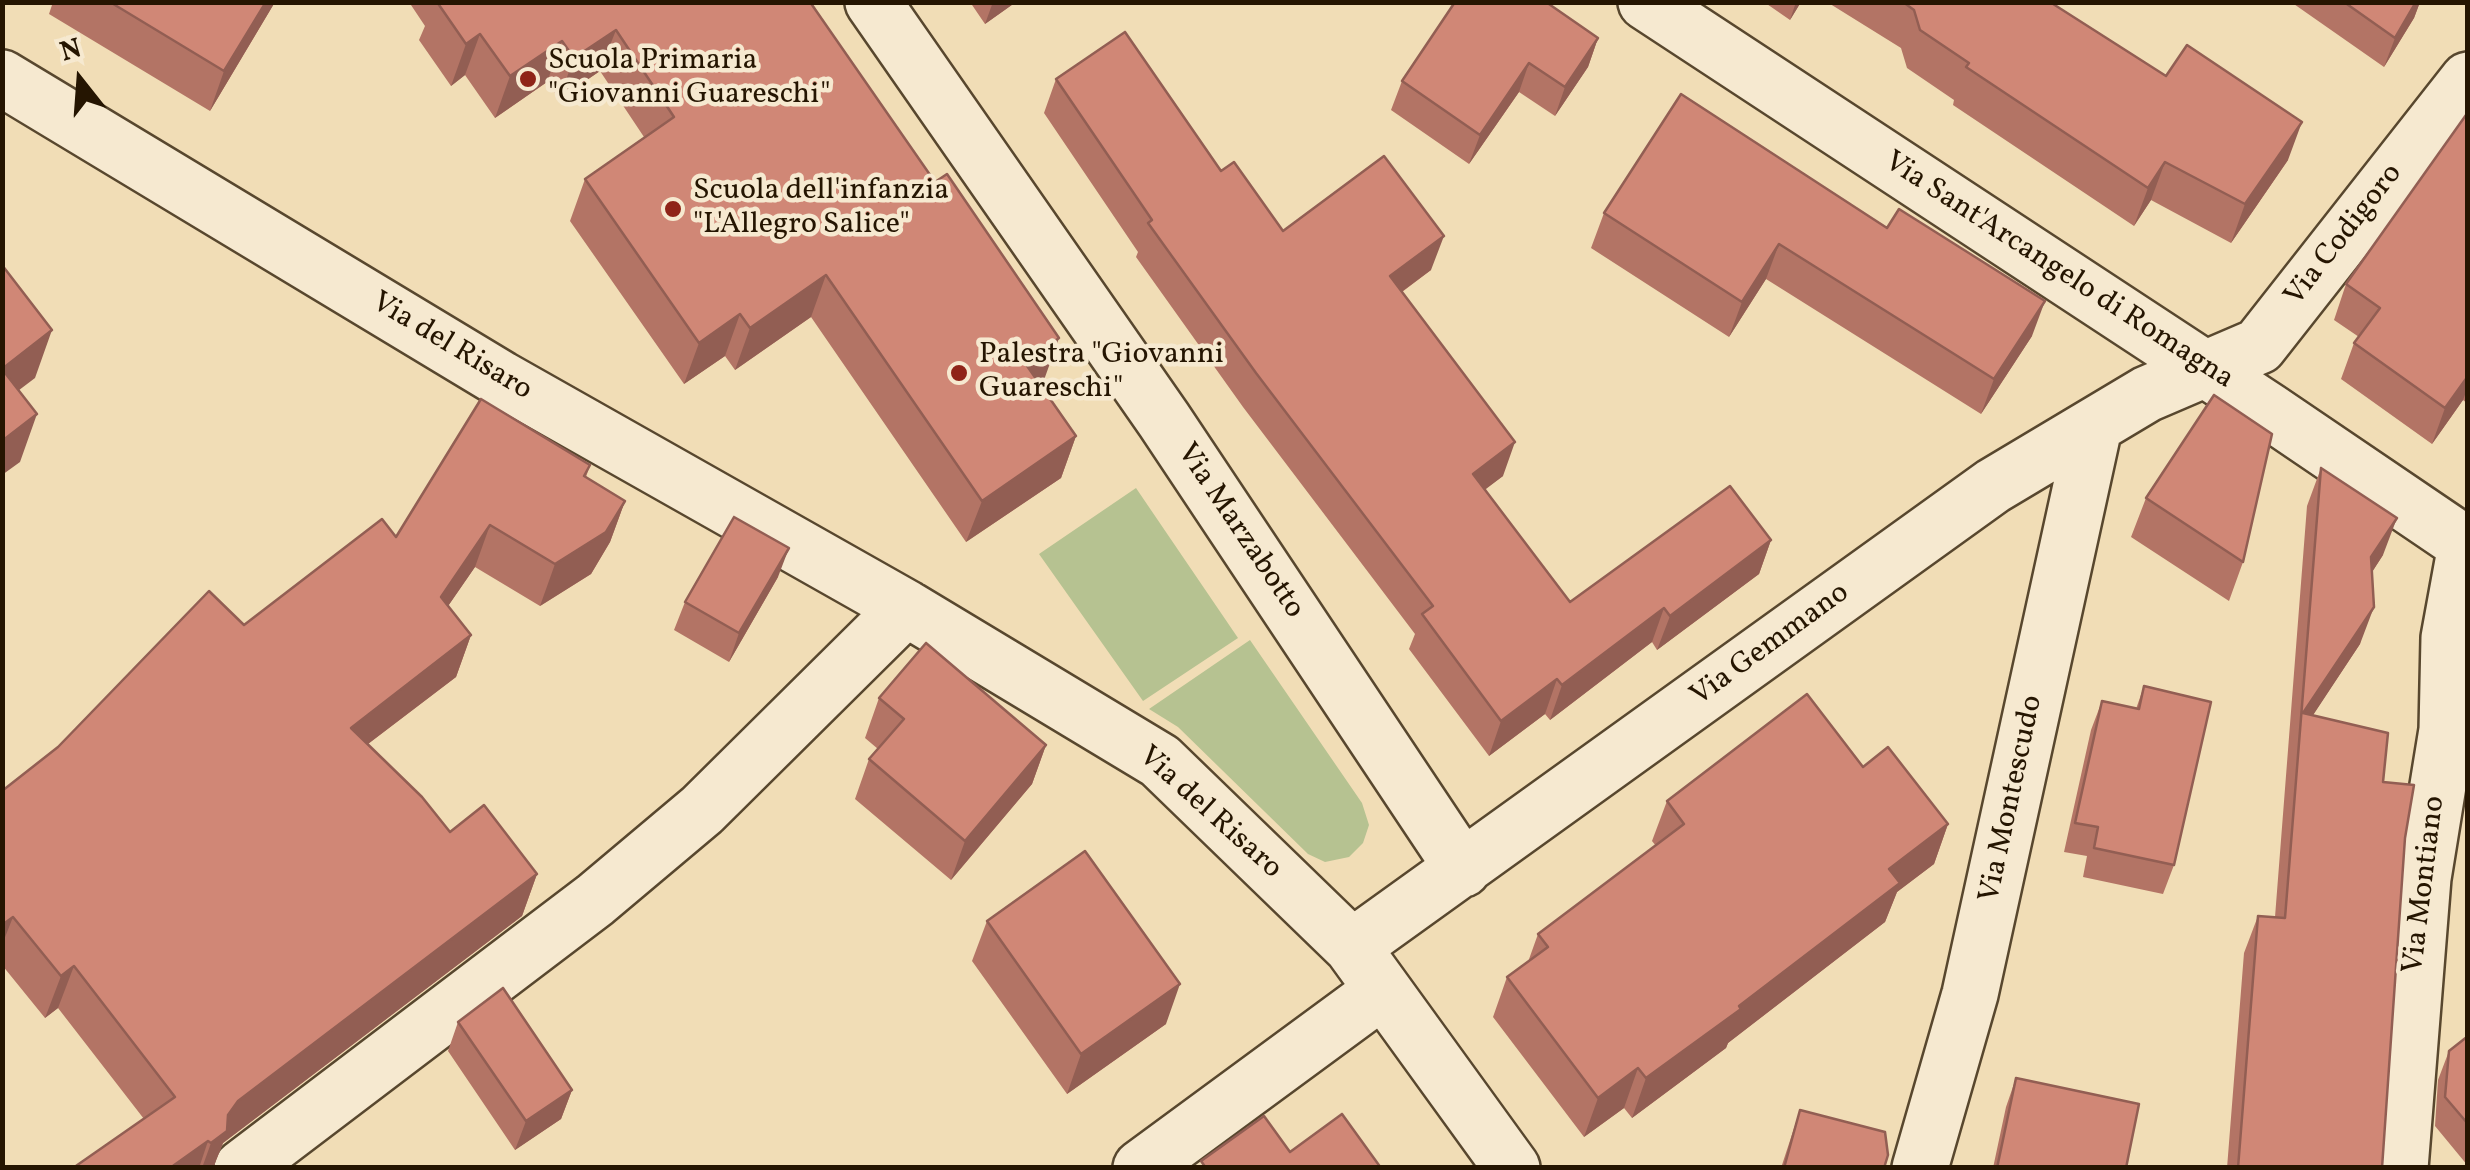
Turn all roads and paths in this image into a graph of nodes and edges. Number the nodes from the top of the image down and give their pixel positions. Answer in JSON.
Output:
{"nodes":[{"id":1,"x":873,"y":2,"type":"edge"},
{"id":2,"x":1646,"y":2,"type":"edge"},
{"id":3,"x":2,"y":78,"type":"edge"},
{"id":4,"x":2457,"y":114,"type":"edge"},
{"id":5,"x":2204,"y":369,"type":"junction"},
{"id":6,"x":2094,"y":426,"type":"junction"},
{"id":7,"x":2467,"y":545,"type":"edge"},
{"id":8,"x":906,"y":608,"type":"junction"},
{"id":9,"x":2447,"y":730,"type":"junction"},
{"id":10,"x":2468,"y":784,"type":"edge"},
{"id":11,"x":1463,"y":869,"type":"junction"},
{"id":12,"x":1368,"y":968,"type":"junction"},
{"id":13,"x":242,"y":1168,"type":"edge"},
{"id":14,"x":1141,"y":1168,"type":"edge"},
{"id":15,"x":1512,"y":1168,"type":"edge"},
{"id":16,"x":1920,"y":1168,"type":"edge"},
{"id":17,"x":2400,"y":1168,"type":"edge"}],
"edges":[{"from":1,"to":11,"type":"street","name":"Via Marzabotto"},
{"from":2,"to":5,"type":"street","name":"Via Sant'Arcangelo di Romagna"},
{"from":3,"to":8,"type":"street","name":"Via del Risaro"},
{"from":4,"to":5,"type":"street","name":"Via Codigoro"},
{"from":5,"to":6,"type":"street","name":"Via Gemmano"},
{"from":5,"to":7,"type":"street","name":"Via Sant'Arcangelo di Romagna"},
{"from":6,"to":11,"type":"street","name":"Via Gemmano"},
{"from":6,"to":16,"type":"street","name":"Via Montescudo"},
{"from":7,"to":9,"type":"street","name":"Via Montiano"},
{"from":8,"to":12,"type":"street","name":"Via del Risaro"},
{"from":8,"to":13,"type":"street"},
{"from":9,"to":10,"type":"street"},
{"from":9,"to":17,"type":"street","name":"Via Montiano"},
{"from":11,"to":12,"type":"street","name":"Via Gemmano"},
{"from":12,"to":14,"type":"street"},
{"from":12,"to":15,"type":"street","name":"Via del Risaro"}]}
